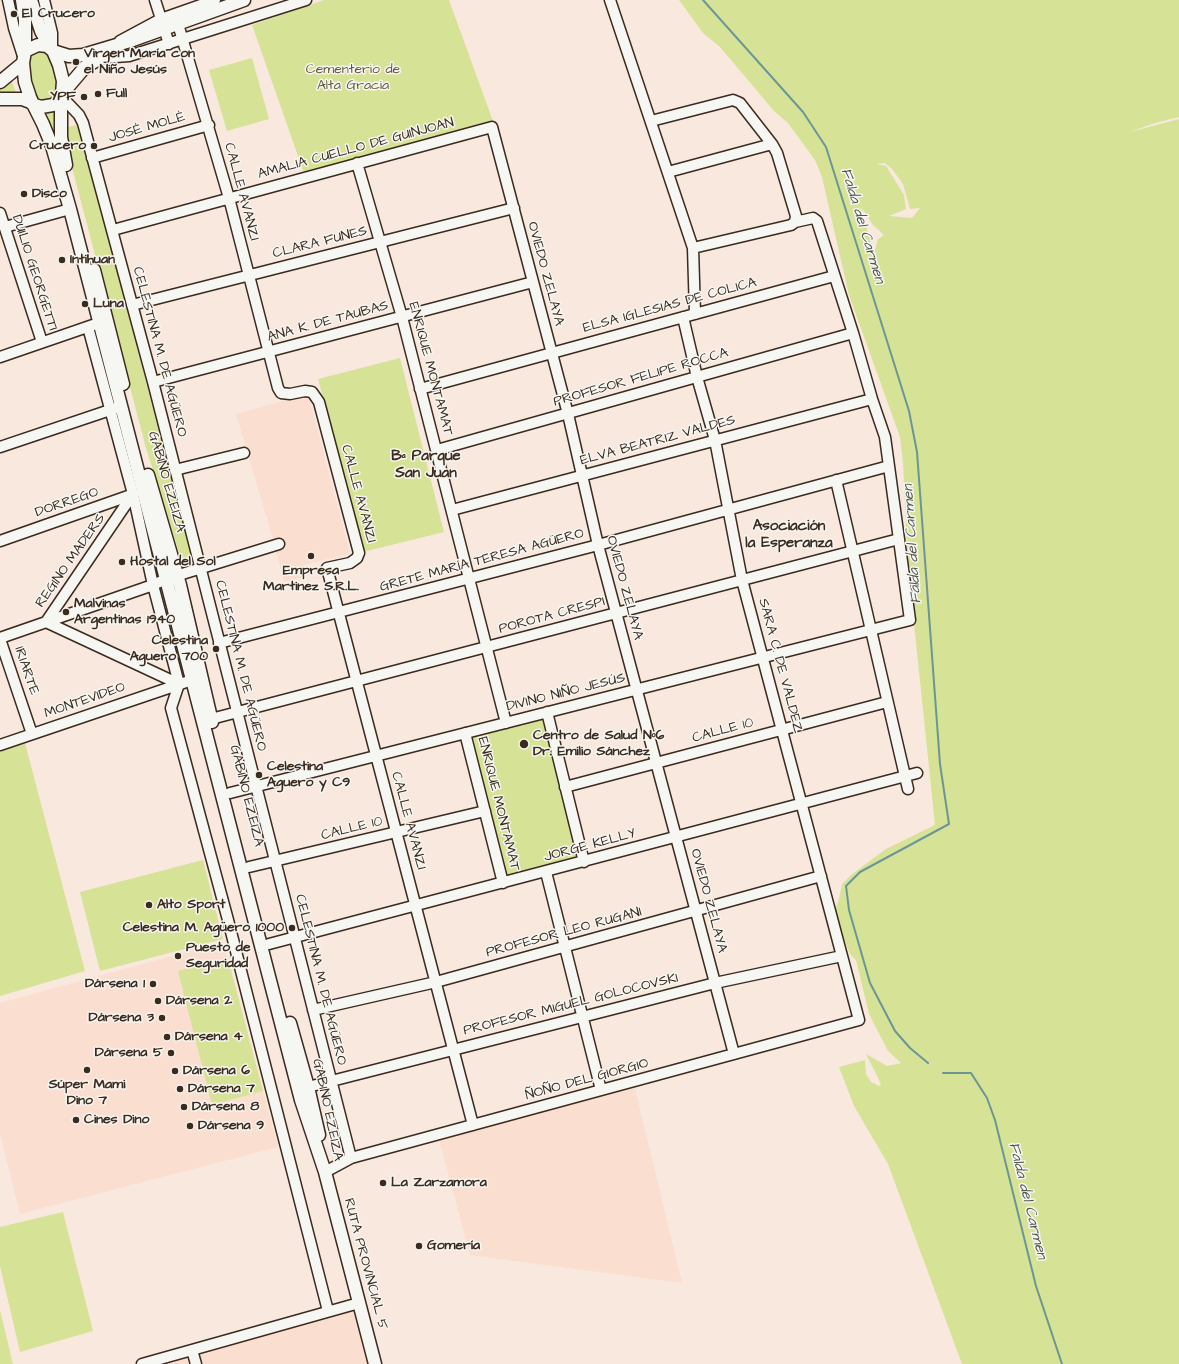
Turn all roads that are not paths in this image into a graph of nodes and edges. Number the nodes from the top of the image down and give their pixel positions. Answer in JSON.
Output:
{"nodes":[{"id":1,"x":8,"y":0,"type":"edge"},
{"id":2,"x":22,"y":0,"type":"edge"},
{"id":3,"x":31,"y":0,"type":"edge"},
{"id":4,"x":44,"y":0,"type":"edge"},
{"id":5,"x":154,"y":0,"type":"edge"},
{"id":6,"x":215,"y":0,"type":"edge"},
{"id":7,"x":244,"y":0,"type":"edge"},
{"id":8,"x":306,"y":0,"type":"edge"},
{"id":9,"x":610,"y":0,"type":"edge"},
{"id":10,"x":162,"y":24,"type":"junction"},
{"id":11,"x":178,"y":24,"type":"junction"},
{"id":12,"x":183,"y":39,"type":"junction"},
{"id":13,"x":130,"y":41,"type":"junction"},
{"id":14,"x":169,"y":44,"type":"junction"},
{"id":15,"x":108,"y":48,"type":"junction"},
{"id":16,"x":52,"y":50,"type":"junction"},
{"id":17,"x":24,"y":57,"type":"junction"},
{"id":18,"x":100,"y":58,"type":"junction"},
{"id":19,"x":0,"y":82,"type":"edge"},
{"id":20,"x":61,"y":96,"type":"junction"},
{"id":21,"x":0,"y":100,"type":"edge"},
{"id":22,"x":33,"y":104,"type":"junction"},
{"id":23,"x":650,"y":121,"type":"junction"},
{"id":24,"x":209,"y":125,"type":"junction"},
{"id":25,"x":492,"y":127,"type":"joint"},
{"id":26,"x":772,"y":144,"type":"junction"},
{"id":27,"x":92,"y":158,"type":"junction"},
{"id":28,"x":357,"y":163,"type":"junction"},
{"id":29,"x":668,"y":172,"type":"junction"},
{"id":30,"x":229,"y":198,"type":"junction"},
{"id":31,"x":514,"y":208,"type":"junction"},
{"id":32,"x":70,"y":209,"type":"junction"},
{"id":33,"x":0,"y":213,"type":"edge"},
{"id":34,"x":795,"y":222,"type":"junction"},
{"id":35,"x":5,"y":228,"type":"junction"},
{"id":36,"x":113,"y":230,"type":"junction"},
{"id":37,"x":380,"y":242,"type":"junction"},
{"id":38,"x":693,"y":248,"type":"junction"},
{"id":39,"x":249,"y":276,"type":"junction"},
{"id":40,"x":834,"y":276,"type":"junction"},
{"id":41,"x":533,"y":282,"type":"junction"},
{"id":42,"x":132,"y":305,"type":"junction"},
{"id":43,"x":695,"y":314,"type":"junction"},
{"id":44,"x":402,"y":317,"type":"junction"},
{"id":45,"x":684,"y":317,"type":"junction"},
{"id":46,"x":93,"y":325,"type":"junction"},
{"id":47,"x":853,"y":333,"type":"junction"},
{"id":48,"x":42,"y":342,"type":"junction"},
{"id":49,"x":268,"y":352,"type":"junction"},
{"id":50,"x":551,"y":353,"type":"junction"},
{"id":51,"x":0,"y":357,"type":"edge"},
{"id":52,"x":697,"y":377,"type":"junction"},
{"id":53,"x":153,"y":382,"type":"junction"},
{"id":54,"x":420,"y":389,"type":"junction"},
{"id":55,"x":872,"y":399,"type":"junction"},
{"id":56,"x":115,"y":408,"type":"junction"},
{"id":57,"x":568,"y":414,"type":"junction"},
{"id":58,"x":715,"y":440,"type":"junction"},
{"id":59,"x":0,"y":447,"type":"edge"},
{"id":60,"x":437,"y":450,"type":"junction"},
{"id":61,"x":244,"y":453,"type":"dead end"},
{"id":62,"x":889,"y":466,"type":"junction"},
{"id":63,"x":175,"y":470,"type":"junction"},
{"id":64,"x":582,"y":475,"type":"junction"},
{"id":65,"x":836,"y":480,"type":"junction"},
{"id":66,"x":138,"y":493,"type":"junction"},
{"id":67,"x":452,"y":510,"type":"junction"},
{"id":68,"x":727,"y":510,"type":"junction"},
{"id":69,"x":899,"y":539,"type":"junction"},
{"id":70,"x":0,"y":541,"type":"edge"},
{"id":71,"x":279,"y":544,"type":"dead end"},
{"id":72,"x":598,"y":545,"type":"junction"},
{"id":73,"x":852,"y":552,"type":"junction"},
{"id":74,"x":200,"y":568,"type":"junction"},
{"id":75,"x":171,"y":577,"type":"junction"},
{"id":76,"x":470,"y":578,"type":"junction"},
{"id":77,"x":742,"y":580,"type":"junction"},
{"id":78,"x":153,"y":585,"type":"junction"},
{"id":79,"x":338,"y":612,"type":"junction"},
{"id":80,"x":616,"y":613,"type":"junction"},
{"id":81,"x":46,"y":622,"type":"junction"},
{"id":82,"x":871,"y":630,"type":"junction"},
{"id":83,"x":0,"y":638,"type":"edge"},
{"id":84,"x":219,"y":643,"type":"junction"},
{"id":85,"x":487,"y":647,"type":"junction"},
{"id":86,"x":763,"y":658,"type":"junction"},
{"id":87,"x":192,"y":680,"type":"junction"},
{"id":88,"x":356,"y":681,"type":"junction"},
{"id":89,"x":179,"y":684,"type":"junction"},
{"id":90,"x":637,"y":689,"type":"junction"},
{"id":91,"x":887,"y":702,"type":"junction"},
{"id":92,"x":237,"y":712,"type":"junction"},
{"id":93,"x":547,"y":712,"type":"junction"},
{"id":94,"x":211,"y":719,"type":"junction"},
{"id":95,"x":506,"y":723,"type":"junction"},
{"id":96,"x":782,"y":730,"type":"junction"},
{"id":97,"x":465,"y":733,"type":"junction"},
{"id":98,"x":32,"y":734,"type":"junction"},
{"id":99,"x":0,"y":745,"type":"edge"},
{"id":100,"x":376,"y":756,"type":"junction"},
{"id":101,"x":657,"y":764,"type":"junction"},
{"id":102,"x":917,"y":773,"type":"dead end"},
{"id":103,"x":905,"y":776,"type":"junction"},
{"id":104,"x":256,"y":786,"type":"junction"},
{"id":105,"x":566,"y":787,"type":"junction"},
{"id":106,"x":908,"y":789,"type":"dead end"},
{"id":107,"x":230,"y":793,"type":"junction"},
{"id":108,"x":802,"y":804,"type":"junction"},
{"id":109,"x":485,"y":811,"type":"junction"},
{"id":110,"x":396,"y":833,"type":"junction"},
{"id":111,"x":676,"y":837,"type":"junction"},
{"id":112,"x":275,"y":862,"type":"junction"},
{"id":113,"x":584,"y":862,"type":"junction"},
{"id":114,"x":249,"y":867,"type":"junction"},
{"id":115,"x":546,"y":872,"type":"junction"},
{"id":116,"x":821,"y":876,"type":"junction"},
{"id":117,"x":503,"y":883,"type":"junction"},
{"id":118,"x":416,"y":906,"type":"junction"},
{"id":119,"x":696,"y":912,"type":"junction"},
{"id":120,"x":294,"y":938,"type":"junction"},
{"id":121,"x":269,"y":944,"type":"junction"},
{"id":122,"x":565,"y":947,"type":"junction"},
{"id":123,"x":842,"y":956,"type":"junction"},
{"id":124,"x":436,"y":982,"type":"junction"},
{"id":125,"x":715,"y":983,"type":"junction"},
{"id":126,"x":313,"y":1010,"type":"junction"},
{"id":127,"x":583,"y":1018,"type":"junction"},
{"id":128,"x":859,"y":1020,"type":"joint"},
{"id":129,"x":453,"y":1049,"type":"junction"},
{"id":130,"x":734,"y":1054,"type":"junction"},
{"id":131,"x":331,"y":1082,"type":"junction"},
{"id":132,"x":308,"y":1087,"type":"junction"},
{"id":133,"x":601,"y":1090,"type":"junction"},
{"id":134,"x":473,"y":1125,"type":"junction"},
{"id":135,"x":351,"y":1158,"type":"junction"},
{"id":136,"x":325,"y":1172,"type":"junction"},
{"id":137,"x":359,"y":1303,"type":"junction"},
{"id":138,"x":328,"y":1311,"type":"junction"},
{"id":139,"x":192,"y":1350,"type":"junction"},
{"id":140,"x":142,"y":1364,"type":"edge"},
{"id":141,"x":196,"y":1364,"type":"edge"},
{"id":142,"x":375,"y":1364,"type":"edge"}],
"edges":[{"from":1,"to":17,"type":"street"},
{"from":2,"to":17,"type":"main road"},
{"from":3,"to":16,"type":"main road"},
{"from":4,"to":16,"type":"street"},
{"from":5,"to":10,"type":"street"},
{"from":6,"to":10,"type":"street"},
{"from":7,"to":11,"type":"main road"},
{"from":8,"to":12,"type":"street"},
{"from":9,"to":23,"type":"street"},
{"from":10,"to":11,"type":"main road"},
{"from":10,"to":13,"type":"main road"},
{"from":10,"to":14,"type":"street"},
{"from":10,"to":15,"type":"street"},
{"from":11,"to":12,"type":"street","name":"CALLE AVANZI"},
{"from":12,"to":14,"type":"street"},
{"from":12,"to":24,"type":"street","name":"CALLE AVANZI"},
{"from":13,"to":15,"type":"main road"},
{"from":13,"to":18,"type":"main road"},
{"from":14,"to":18,"type":"street"},
{"from":15,"to":16,"type":"main road"},
{"from":16,"to":17,"type":"main road"},
{"from":16,"to":20,"type":"main road"},
{"from":17,"to":19,"type":"main road"},
{"from":17,"to":22,"type":"main road"},
{"from":18,"to":20,"type":"main road"},
{"from":20,"to":22,"type":"main road"},
{"from":20,"to":27,"type":"street","name":"CELESTINA M. DE AGÜERO"},
{"from":20,"to":75,"type":"main road","name":"GABINO EZEIZA"},
{"from":21,"to":22,"type":"main road"},
{"from":22,"to":32,"type":"main road","name":"GABINO EZEIZA"},
{"from":23,"to":26,"type":"street"},
{"from":23,"to":29,"type":"street"},
{"from":24,"to":27,"type":"street","name":"JOSÉ MOLÉ"},
{"from":24,"to":30,"type":"street","name":"CALLE AVANZI"},
{"from":25,"to":28,"type":"street","name":"AMALIA CUELLO DE GUINJOAN"},
{"from":25,"to":31,"type":"street","name":"OVIEDO ZELAYA"},
{"from":26,"to":29,"type":"street"},
{"from":26,"to":34,"type":"street"},
{"from":27,"to":36,"type":"street","name":"CELESTINA M. DE AGÜERO"},
{"from":28,"to":30,"type":"street","name":"AMALIA CUELLO DE GUINJOAN"},
{"from":28,"to":37,"type":"street","name":"ENRIQUE MONTAMAT"},
{"from":29,"to":38,"type":"street"},
{"from":30,"to":36,"type":"street","name":"AMALIA CUELLO DE GUINJOAN"},
{"from":30,"to":39,"type":"street","name":"CALLE AVANZI"},
{"from":31,"to":37,"type":"street","name":"CLARA FUNES"},
{"from":31,"to":41,"type":"street","name":"OVIEDO ZELAYA"},
{"from":32,"to":35,"type":"street"},
{"from":32,"to":46,"type":"main road","name":"GABINO EZEIZA"},
{"from":33,"to":35,"type":"street","name":"DUILIO GEORGETTI"},
{"from":34,"to":38,"type":"street"},
{"from":34,"to":40,"type":"street"},
{"from":35,"to":48,"type":"street","name":"DUILIO GEORGETTI"},
{"from":36,"to":42,"type":"street","name":"CELESTINA M. DE AGÜERO"},
{"from":37,"to":39,"type":"street","name":"CLARA FUNES"},
{"from":37,"to":44,"type":"street","name":"ENRIQUE MONTAMAT"},
{"from":38,"to":43,"type":"street"},
{"from":39,"to":42,"type":"street","name":"CLARA FUNES"},
{"from":39,"to":49,"type":"street","name":"CALLE AVANZI"},
{"from":40,"to":43,"type":"street","name":"ELSA IGLESIAS DE COLICA"},
{"from":40,"to":47,"type":"street"},
{"from":41,"to":44,"type":"street","name":"ANA K. DE TAUBAS"},
{"from":41,"to":50,"type":"street","name":"OVIEDO ZELAYA"},
{"from":42,"to":53,"type":"street","name":"CELESTINA M. DE AGÜERO"},
{"from":43,"to":45,"type":"street","name":"ELSA IGLESIAS DE COLICA"},
{"from":44,"to":49,"type":"street","name":"ANA K. DE TAUBAS"},
{"from":44,"to":54,"type":"street","name":"ENRIQUE MONTAMAT"},
{"from":45,"to":50,"type":"street","name":"ELSA IGLESIAS DE COLICA"},
{"from":45,"to":52,"type":"street","name":"SARA C. DE VALDEZ"},
{"from":46,"to":48,"type":"street"},
{"from":46,"to":56,"type":"main road","name":"GABINO EZEIZA"},
{"from":47,"to":52,"type":"street","name":"PROFESOR FELIPE ROCCA"},
{"from":47,"to":55,"type":"street"},
{"from":48,"to":51,"type":"street"},
{"from":49,"to":53,"type":"street","name":"ANA K. DE TAUBAS"},
{"from":49,"to":79,"type":"street","name":"CALLE AVANZI"},
{"from":50,"to":54,"type":"street","name":"ELSA IGLESIAS DE COLICA"},
{"from":50,"to":57,"type":"street","name":"OVIEDO ZELAYA"},
{"from":52,"to":57,"type":"street","name":"PROFESOR FELIPE ROCCA"},
{"from":52,"to":58,"type":"street","name":"SARA C. DE VALDEZ"},
{"from":53,"to":63,"type":"street","name":"CELESTINA M. DE AGÜERO"},
{"from":54,"to":60,"type":"street","name":"ENRIQUE MONTAMAT"},
{"from":55,"to":58,"type":"street","name":"ELVA BEATRIZ VALDES"},
{"from":55,"to":62,"type":"street"},
{"from":56,"to":59,"type":"street"},
{"from":56,"to":66,"type":"main road","name":"GABINO EZEIZA"},
{"from":57,"to":60,"type":"street","name":"PROFESOR FELIPE ROCCA"},
{"from":57,"to":64,"type":"street","name":"OVIEDO ZELAYA"},
{"from":58,"to":64,"type":"street","name":"ELVA BEATRIZ VALDES"},
{"from":58,"to":68,"type":"street","name":"SARA C. DE VALDEZ"},
{"from":60,"to":67,"type":"street","name":"ENRIQUE MONTAMAT"},
{"from":61,"to":63,"type":"street"},
{"from":62,"to":65,"type":"street","name":"GRETE MARÍA TERESA AGÜERO"},
{"from":62,"to":69,"type":"street"},
{"from":63,"to":74,"type":"street","name":"CELESTINA M. DE AGÜERO"},
{"from":64,"to":67,"type":"street","name":"ELVA BEATRIZ VALDES"},
{"from":64,"to":72,"type":"street","name":"OVIEDO ZELAYA"},
{"from":65,"to":68,"type":"street","name":"GRETE MARÍA TERESA AGÜERO"},
{"from":65,"to":73,"type":"street"},
{"from":66,"to":70,"type":"street","name":"DORREGO"},
{"from":66,"to":75,"type":"main road","name":"GABINO EZEIZA"},
{"from":66,"to":78,"type":"street"},
{"from":66,"to":81,"type":"street","name":"REGINO MADERS"},
{"from":67,"to":76,"type":"street","name":"ENRIQUE MONTAMAT"},
{"from":68,"to":72,"type":"street","name":"GRETE MARÍA TERESA AGÜERO"},
{"from":68,"to":77,"type":"street","name":"SARA C. DE VALDEZ"},
{"from":69,"to":73,"type":"street","name":"POROTA CRESPI"},
{"from":69,"to":82,"type":"street","name":"DIVINO NIÑO JESÚS"},
{"from":71,"to":74,"type":"street"},
{"from":72,"to":76,"type":"street","name":"GRETE MARÍA TERESA AGÜERO"},
{"from":72,"to":80,"type":"street","name":"OVIEDO ZELAYA"},
{"from":73,"to":77,"type":"street","name":"POROTA CRESPI"},
{"from":73,"to":82,"type":"street"},
{"from":74,"to":75,"type":"street"},
{"from":74,"to":84,"type":"street","name":"CELESTINA M. DE AGÜERO"},
{"from":75,"to":78,"type":"street"},
{"from":75,"to":87,"type":"main road","name":"GABINO EZEIZA"},
{"from":75,"to":94,"type":"main road","name":"GABINO EZEIZA"},
{"from":76,"to":79,"type":"street","name":"GRETE MARÍA TERESA AGÜERO"},
{"from":76,"to":85,"type":"street","name":"ENRIQUE MONTAMAT"},
{"from":77,"to":80,"type":"street","name":"POROTA CRESPI"},
{"from":77,"to":86,"type":"street","name":"SARA C. DE VALDEZ"},
{"from":78,"to":81,"type":"street"},
{"from":78,"to":89,"type":"street"},
{"from":79,"to":84,"type":"street","name":"GRETE MARÍA TERESA AGÜERO"},
{"from":79,"to":88,"type":"street","name":"CALLE AVANZI"},
{"from":80,"to":85,"type":"street","name":"POROTA CRESPI"},
{"from":80,"to":90,"type":"street","name":"OVIEDO ZELAYA"},
{"from":81,"to":83,"type":"street"},
{"from":81,"to":89,"type":"street","name":"REGINO MADERS"},
{"from":82,"to":86,"type":"street","name":"DIVINO NIÑO JESÚS"},
{"from":82,"to":91,"type":"street"},
{"from":83,"to":98,"type":"street","name":"IRIARTE"},
{"from":84,"to":92,"type":"street","name":"CELESTINA M. DE AGÜERO"},
{"from":85,"to":88,"type":"street","name":"POROTA CRESPI"},
{"from":85,"to":95,"type":"street","name":"ENRIQUE MONTAMAT"},
{"from":86,"to":90,"type":"street","name":"DIVINO NIÑO JESÚS"},
{"from":86,"to":96,"type":"street","name":"SARA C. DE VALDEZ"},
{"from":87,"to":89,"type":"street","name":"MONTEVIDEO"},
{"from":87,"to":136,"type":"main road","name":"GABINO EZEIZA"},
{"from":88,"to":92,"type":"street","name":"POROTA CRESPI"},
{"from":88,"to":100,"type":"street","name":"CALLE AVANZI"},
{"from":89,"to":98,"type":"street","name":"MONTEVIDEO"},
{"from":89,"to":138,"type":"street"},
{"from":90,"to":93,"type":"street","name":"DIVINO NIÑO JESÚS"},
{"from":90,"to":101,"type":"street","name":"OVIEDO ZELAYA"},
{"from":91,"to":96,"type":"street","name":"CALLE 10"},
{"from":91,"to":103,"type":"street"},
{"from":92,"to":94,"type":"street","name":"POROTA CRESPI"},
{"from":92,"to":104,"type":"street","name":"CELESTINA M. DE AGÜERO"},
{"from":93,"to":95,"type":"street","name":"DIVINO NIÑO JESÚS"},
{"from":93,"to":105,"type":"street"},
{"from":94,"to":107,"type":"main road","name":"GABINO EZEIZA"},
{"from":95,"to":97,"type":"street","name":"DIVINO NIÑO JESÚS"},
{"from":96,"to":101,"type":"street","name":"CALLE 10"},
{"from":96,"to":108,"type":"street","name":"SARA C. DE VALDEZ"},
{"from":97,"to":100,"type":"street","name":"DIVINO NIÑO JESÚS"},
{"from":97,"to":109,"type":"street","name":"ENRIQUE MONTAMAT"},
{"from":98,"to":99,"type":"street","name":"MONTEVIDEO"},
{"from":100,"to":104,"type":"street","name":"DIVINO NIÑO JESÚS"},
{"from":100,"to":110,"type":"street","name":"CALLE AVANZI"},
{"from":101,"to":105,"type":"street","name":"CALLE 10"},
{"from":101,"to":111,"type":"street","name":"OVIEDO ZELAYA"},
{"from":102,"to":103,"type":"street","name":"JORGE KELLY"},
{"from":103,"to":106,"type":"street"},
{"from":103,"to":108,"type":"street","name":"JORGE KELLY"},
{"from":104,"to":107,"type":"street","name":"DIVINO NIÑO JESÚS"},
{"from":104,"to":112,"type":"street","name":"CELESTINA M. DE AGÜERO"},
{"from":105,"to":113,"type":"street"},
{"from":107,"to":114,"type":"main road","name":"GABINO EZEIZA"},
{"from":108,"to":111,"type":"street","name":"JORGE KELLY"},
{"from":108,"to":116,"type":"street","name":"SARA C. DE VALDEZ"},
{"from":109,"to":110,"type":"street","name":"CALLE 10"},
{"from":109,"to":117,"type":"street","name":"ENRIQUE MONTAMAT"},
{"from":110,"to":112,"type":"street","name":"CALLE 10"},
{"from":110,"to":118,"type":"street","name":"CALLE AVANZI"},
{"from":111,"to":113,"type":"street","name":"JORGE KELLY"},
{"from":111,"to":119,"type":"street","name":"OVIEDO ZELAYA"},
{"from":112,"to":114,"type":"street","name":"CALLE 10"},
{"from":112,"to":120,"type":"street","name":"CELESTINA M. DE AGÜERO"},
{"from":113,"to":115,"type":"street","name":"JORGE KELLY"},
{"from":114,"to":121,"type":"main road","name":"GABINO EZEIZA"},
{"from":115,"to":117,"type":"street","name":"JORGE KELLY"},
{"from":115,"to":122,"type":"street"},
{"from":116,"to":119,"type":"street","name":"PROFESOR LEO RUGANI"},
{"from":116,"to":123,"type":"street","name":"SARA C. DE VALDEZ"},
{"from":117,"to":118,"type":"street","name":"JORGE KELLY"},
{"from":118,"to":120,"type":"street","name":"JORGE KELLY"},
{"from":118,"to":124,"type":"street","name":"CALLE AVANZI"},
{"from":119,"to":122,"type":"street","name":"PROFESOR LEO RUGANI"},
{"from":119,"to":125,"type":"street","name":"OVIEDO ZELAYA"},
{"from":120,"to":121,"type":"street","name":"JORGE KELLY"},
{"from":120,"to":126,"type":"street","name":"CELESTINA M. DE AGÜERO"},
{"from":121,"to":132,"type":"main road","name":"GABINO EZEIZA"},
{"from":122,"to":124,"type":"street","name":"PROFESOR LEO RUGANI"},
{"from":122,"to":127,"type":"street"},
{"from":123,"to":125,"type":"street","name":"PROFESOR MIGUEL GOLOCOVSKI"},
{"from":123,"to":128,"type":"street","name":"SARA C. DE VALDEZ"},
{"from":124,"to":126,"type":"street","name":"PROFESOR LEO RUGANI"},
{"from":124,"to":129,"type":"street","name":"CALLE AVANZI"},
{"from":125,"to":127,"type":"street","name":"PROFESOR MIGUEL GOLOCOVSKI"},
{"from":125,"to":130,"type":"street","name":"OVIEDO ZELAYA"},
{"from":126,"to":131,"type":"street","name":"CELESTINA M. DE AGÜERO"},
{"from":127,"to":129,"type":"street","name":"PROFESOR MIGUEL GOLOCOVSKI"},
{"from":127,"to":133,"type":"street"},
{"from":128,"to":130,"type":"street","name":"ÑOÑO DEL GIORGIO"},
{"from":129,"to":131,"type":"street","name":"PROFESOR MIGUEL GOLOCOVSKI"},
{"from":129,"to":134,"type":"street","name":"CALLE AVANZI"},
{"from":130,"to":133,"type":"street","name":"ÑOÑO DEL GIORGIO"},
{"from":131,"to":132,"type":"street","name":"PROFESOR MIGUEL GOLOCOVSKI"},
{"from":131,"to":135,"type":"street","name":"CELESTINA M. DE AGÜERO"},
{"from":132,"to":136,"type":"main road","name":"GABINO EZEIZA"},
{"from":133,"to":134,"type":"street","name":"ÑOÑO DEL GIORGIO"},
{"from":134,"to":135,"type":"street","name":"ÑOÑO DEL GIORGIO"},
{"from":135,"to":136,"type":"street","name":"ÑOÑO DEL GIORGIO"},
{"from":136,"to":137,"type":"main road","name":"RUTA PROVINCIAL 5"},
{"from":137,"to":138,"type":"street"},
{"from":137,"to":142,"type":"main road","name":"RUTA PROVINCIAL 5"},
{"from":138,"to":139,"type":"street"},
{"from":139,"to":140,"type":"street"},
{"from":139,"to":141,"type":"street"}]}
